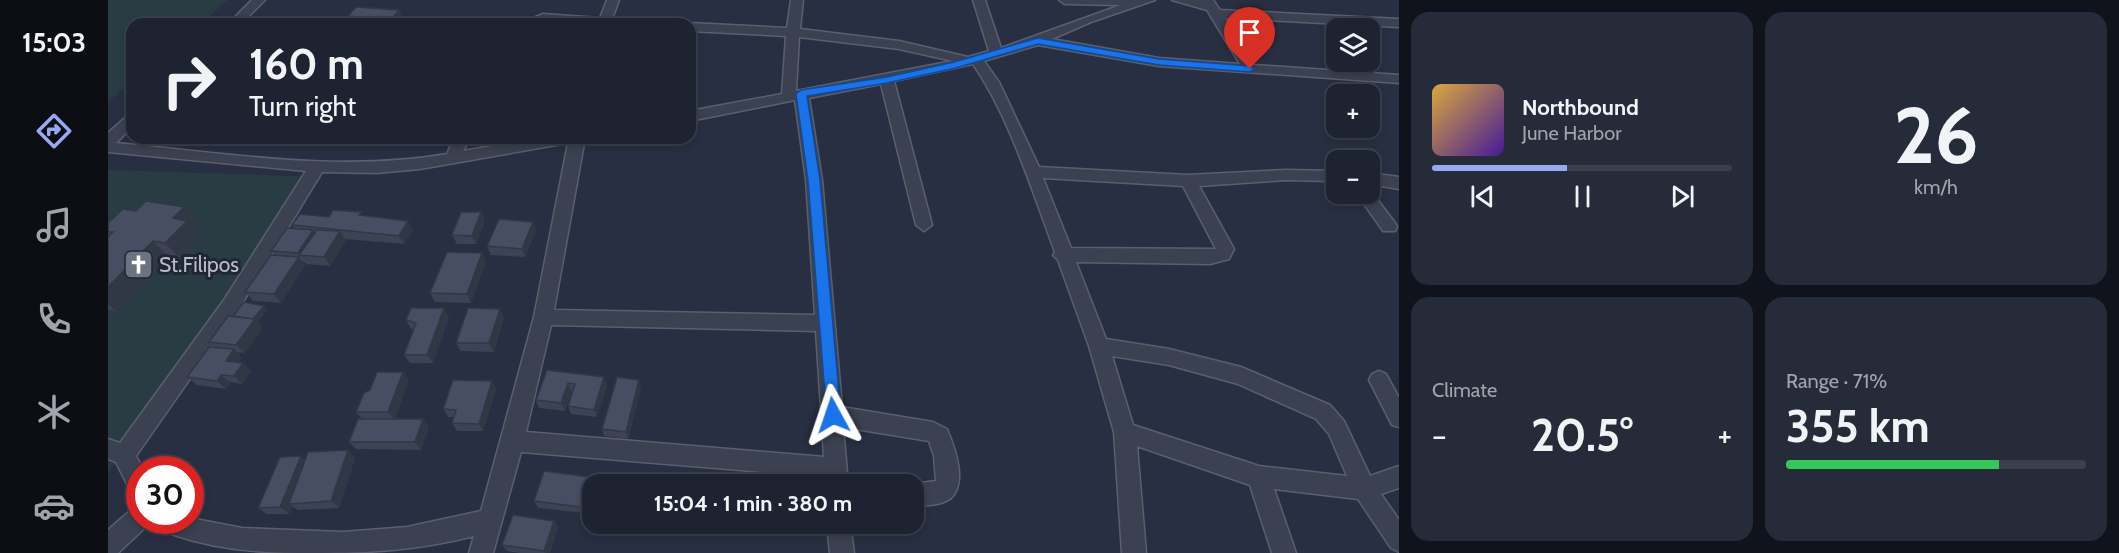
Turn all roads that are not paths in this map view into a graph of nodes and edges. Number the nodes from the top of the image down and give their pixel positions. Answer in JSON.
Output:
{"nodes":[{"id":1,"x":259,"y":0,"type":"edge"},
{"id":2,"x":613,"y":0,"type":"edge"},
{"id":3,"x":797,"y":0,"type":"edge"},
{"id":4,"x":979,"y":0,"type":"edge"},
{"id":5,"x":1065,"y":0,"type":"edge"},
{"id":6,"x":1178,"y":0,"type":"edge"},
{"id":7,"x":1143,"y":1,"type":"edge"},
{"id":8,"x":1213,"y":7,"type":"edge"},
{"id":9,"x":240,"y":18,"type":"edge"},
{"id":10,"x":606,"y":18,"type":"edge"},
{"id":11,"x":1399,"y":23,"type":"edge"},
{"id":12,"x":696,"y":27,"type":"edge"},
{"id":13,"x":793,"y":32,"type":"junction"},
{"id":14,"x":1038,"y":40,"type":"junction"},
{"id":15,"x":996,"y":51,"type":"junction"},
{"id":16,"x":972,"y":60,"type":"junction"},
{"id":17,"x":1250,"y":69,"type":"junction"},
{"id":18,"x":1399,"y":79,"type":"edge"},
{"id":19,"x":887,"y":80,"type":"junction"},
{"id":20,"x":795,"y":94,"type":"junction"},
{"id":21,"x":696,"y":115,"type":"edge"},
{"id":22,"x":126,"y":125,"type":"edge"},
{"id":23,"x":108,"y":142,"type":"edge"},
{"id":24,"x":459,"y":144,"type":"edge"},
{"id":25,"x":535,"y":144,"type":"edge"},
{"id":26,"x":576,"y":144,"type":"edge"},
{"id":27,"x":108,"y":147,"type":"edge"},
{"id":28,"x":452,"y":159,"type":"junction"},
{"id":29,"x":317,"y":167,"type":"junction"},
{"id":30,"x":1033,"y":172,"type":"junction"},
{"id":31,"x":1326,"y":176,"type":"edge"},
{"id":32,"x":1380,"y":180,"type":"edge"},
{"id":33,"x":1188,"y":181,"type":"junction"},
{"id":34,"x":1399,"y":183,"type":"edge"},
{"id":35,"x":1372,"y":204,"type":"edge"},
{"id":36,"x":924,"y":225,"type":"dead end"},
{"id":37,"x":1389,"y":227,"type":"dead end"},
{"id":38,"x":1062,"y":255,"type":"junction"},
{"id":39,"x":543,"y":317,"type":"junction"},
{"id":40,"x":825,"y":322,"type":"junction"},
{"id":41,"x":1099,"y":346,"type":"junction"},
{"id":42,"x":1379,"y":380,"type":"dead end"},
{"id":43,"x":833,"y":415,"type":"junction"},
{"id":44,"x":1399,"y":418,"type":"edge"},
{"id":45,"x":1125,"y":432,"type":"junction"},
{"id":46,"x":513,"y":441,"type":"junction"},
{"id":47,"x":116,"y":452,"type":"edge"},
{"id":48,"x":126,"y":466,"type":"edge"},
{"id":49,"x":818,"y":474,"type":"edge"},
{"id":50,"x":837,"y":474,"type":"edge"},
{"id":51,"x":1259,"y":477,"type":"junction"},
{"id":52,"x":1399,"y":477,"type":"edge"},
{"id":53,"x":1364,"y":489,"type":"junction"},
{"id":54,"x":924,"y":494,"type":"edge"},
{"id":55,"x":489,"y":521,"type":"junction"},
{"id":56,"x":126,"y":530,"type":"edge"},
{"id":57,"x":188,"y":534,"type":"edge"},
{"id":58,"x":840,"y":534,"type":"edge"},
{"id":59,"x":1399,"y":540,"type":"edge"},
{"id":60,"x":205,"y":544,"type":"edge"},
{"id":61,"x":108,"y":546,"type":"edge"},
{"id":62,"x":481,"y":553,"type":"edge"},
{"id":63,"x":842,"y":553,"type":"edge"},
{"id":64,"x":1134,"y":553,"type":"edge"},
{"id":65,"x":1284,"y":553,"type":"edge"}],
"edges":[{"from":1,"to":9,"type":"street"},
{"from":2,"to":10,"type":"street"},
{"from":3,"to":13,"type":"street"},
{"from":4,"to":15,"type":"street"},
{"from":5,"to":7,"type":"street"},
{"from":6,"to":8,"type":"street"},
{"from":7,"to":14,"type":"street"},
{"from":8,"to":11,"type":"street"},
{"from":8,"to":17,"type":"street"},
{"from":12,"to":13,"type":"street"},
{"from":13,"to":16,"type":"street"},
{"from":13,"to":20,"type":"street"},
{"from":14,"to":15,"type":"street"},
{"from":14,"to":17,"type":"street"},
{"from":15,"to":16,"type":"street"},
{"from":16,"to":19,"type":"street"},
{"from":16,"to":30,"type":"street"},
{"from":17,"to":18,"type":"street"},
{"from":19,"to":20,"type":"street"},
{"from":19,"to":36,"type":"street"},
{"from":20,"to":21,"type":"street"},
{"from":20,"to":40,"type":"street"},
{"from":22,"to":23,"type":"street"},
{"from":24,"to":28,"type":"street"},
{"from":25,"to":28,"type":"street"},
{"from":26,"to":39,"type":"street"},
{"from":27,"to":29,"type":"street"},
{"from":28,"to":29,"type":"street"},
{"from":29,"to":47,"type":"street"},
{"from":30,"to":33,"type":"street"},
{"from":30,"to":38,"type":"street"},
{"from":31,"to":33,"type":"street"},
{"from":32,"to":34,"type":"street"},
{"from":33,"to":38,"type":"street"},
{"from":35,"to":37,"type":"street"},
{"from":38,"to":41,"type":"street"},
{"from":39,"to":40,"type":"street"},
{"from":39,"to":46,"type":"street"},
{"from":40,"to":43,"type":"street"},
{"from":41,"to":45,"type":"street"},
{"from":41,"to":53,"type":"street"},
{"from":42,"to":44,"type":"street"},
{"from":43,"to":50,"type":"street"},
{"from":43,"to":54,"type":"street"},
{"from":45,"to":51,"type":"street"},
{"from":45,"to":64,"type":"street"},
{"from":46,"to":49,"type":"street"},
{"from":46,"to":55,"type":"street"},
{"from":47,"to":48,"type":"street"},
{"from":51,"to":53,"type":"street"},
{"from":51,"to":65,"type":"street"},
{"from":52,"to":53,"type":"street"},
{"from":53,"to":59,"type":"street"},
{"from":55,"to":60,"type":"street"},
{"from":55,"to":62,"type":"street"},
{"from":56,"to":61,"type":"street"},
{"from":57,"to":60,"type":"street"},
{"from":58,"to":63,"type":"street"}]}
